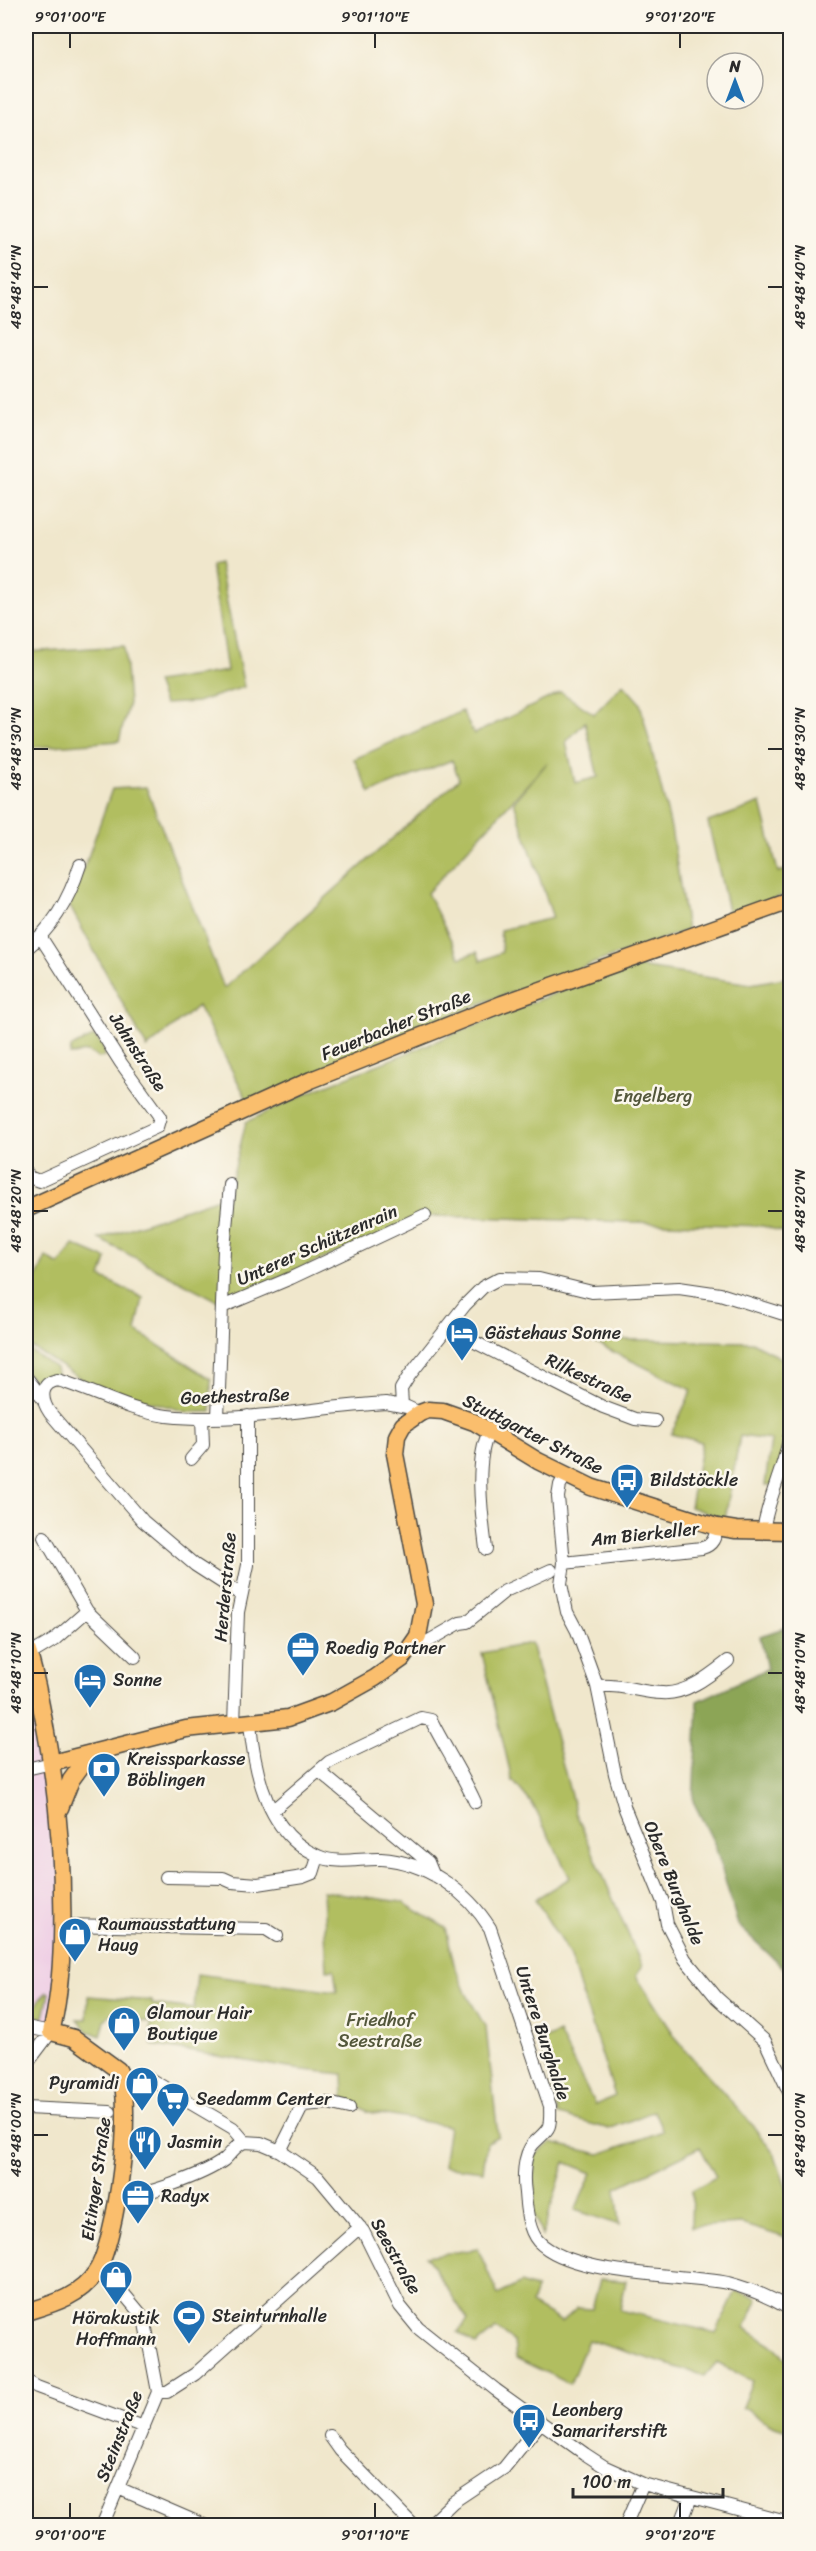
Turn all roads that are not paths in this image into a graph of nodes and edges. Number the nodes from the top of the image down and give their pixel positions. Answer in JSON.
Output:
{"nodes":[{"id":1,"x":80,"y":866,"type":"dead end"},
{"id":2,"x":790,"y":901,"type":"edge"},
{"id":3,"x":40,"y":936,"type":"junction"},
{"id":4,"x":26,"y":949,"type":"edge"},
{"id":5,"x":26,"y":1172,"type":"edge"},
{"id":6,"x":230,"y":1185,"type":"dead end"},
{"id":7,"x":26,"y":1209,"type":"edge"},
{"id":8,"x":425,"y":1215,"type":"dead end"},
{"id":9,"x":222,"y":1306,"type":"junction"},
{"id":10,"x":790,"y":1316,"type":"edge"},
{"id":11,"x":447,"y":1328,"type":"junction"},
{"id":12,"x":26,"y":1377,"type":"edge"},
{"id":13,"x":44,"y":1403,"type":"junction"},
{"id":14,"x":402,"y":1405,"type":"junction"},
{"id":15,"x":420,"y":1413,"type":"junction"},
{"id":16,"x":248,"y":1416,"type":"junction"},
{"id":17,"x":202,"y":1418,"type":"junction"},
{"id":18,"x":218,"y":1418,"type":"junction"},
{"id":19,"x":655,"y":1421,"type":"dead end"},
{"id":20,"x":489,"y":1432,"type":"junction"},
{"id":21,"x":790,"y":1434,"type":"edge"},
{"id":22,"x":191,"y":1459,"type":"dead end"},
{"id":23,"x":566,"y":1476,"type":"junction"},
{"id":24,"x":717,"y":1527,"type":"junction"},
{"id":25,"x":763,"y":1531,"type":"junction"},
{"id":26,"x":790,"y":1531,"type":"edge"},
{"id":27,"x":44,"y":1537,"type":"dead end"},
{"id":28,"x":486,"y":1549,"type":"dead end"},
{"id":29,"x":564,"y":1563,"type":"junction"},
{"id":30,"x":551,"y":1570,"type":"dead end"},
{"id":31,"x":240,"y":1594,"type":"junction"},
{"id":32,"x":87,"y":1611,"type":"junction"},
{"id":33,"x":412,"y":1647,"type":"junction"},
{"id":34,"x":27,"y":1651,"type":"edge"},
{"id":35,"x":135,"y":1657,"type":"dead end"},
{"id":36,"x":728,"y":1661,"type":"dead end"},
{"id":37,"x":597,"y":1686,"type":"junction"},
{"id":38,"x":242,"y":1724,"type":"junction"},
{"id":39,"x":90,"y":1754,"type":"junction"},
{"id":40,"x":52,"y":1764,"type":"junction"},
{"id":41,"x":26,"y":1769,"type":"edge"},
{"id":42,"x":320,"y":1771,"type":"junction"},
{"id":43,"x":475,"y":1802,"type":"dead end"},
{"id":44,"x":272,"y":1811,"type":"junction"},
{"id":45,"x":58,"y":1812,"type":"junction"},
{"id":46,"x":318,"y":1857,"type":"junction"},
{"id":47,"x":433,"y":1874,"type":"junction"},
{"id":48,"x":166,"y":1877,"type":"dead end"},
{"id":49,"x":62,"y":1925,"type":"junction"},
{"id":50,"x":277,"y":1936,"type":"dead end"},
{"id":51,"x":26,"y":2027,"type":"edge"},
{"id":52,"x":51,"y":2032,"type":"junction"},
{"id":53,"x":26,"y":2065,"type":"edge"},
{"id":54,"x":122,"y":2077,"type":"junction"},
{"id":55,"x":790,"y":2094,"type":"edge"},
{"id":56,"x":26,"y":2108,"type":"edge"},
{"id":57,"x":349,"y":2108,"type":"dead end"},
{"id":58,"x":110,"y":2112,"type":"dead end"},
{"id":59,"x":245,"y":2142,"type":"junction"},
{"id":60,"x":280,"y":2151,"type":"junction"},
{"id":61,"x":117,"y":2196,"type":"junction"},
{"id":62,"x":360,"y":2227,"type":"junction"},
{"id":63,"x":97,"y":2271,"type":"junction"},
{"id":64,"x":790,"y":2310,"type":"edge"},
{"id":65,"x":26,"y":2312,"type":"edge"},
{"id":66,"x":28,"y":2382,"type":"dead end"},
{"id":67,"x":158,"y":2392,"type":"junction"},
{"id":68,"x":541,"y":2422,"type":"junction"},
{"id":69,"x":144,"y":2427,"type":"junction"},
{"id":70,"x":330,"y":2436,"type":"dead end"},
{"id":71,"x":643,"y":2484,"type":"junction"},
{"id":72,"x":118,"y":2488,"type":"junction"},
{"id":73,"x":691,"y":2497,"type":"junction"},
{"id":74,"x":790,"y":2523,"type":"edge"},
{"id":75,"x":102,"y":2526,"type":"edge"},
{"id":76,"x":206,"y":2526,"type":"edge"},
{"id":77,"x":414,"y":2526,"type":"edge"},
{"id":78,"x":428,"y":2526,"type":"edge"},
{"id":79,"x":625,"y":2526,"type":"edge"},
{"id":80,"x":680,"y":2526,"type":"edge"}],
"edges":[{"from":1,"to":3,"type":"street"},
{"from":2,"to":7,"type":"main road","name":"Feuerbacher Straße"},
{"from":3,"to":4,"type":"street"},
{"from":3,"to":5,"type":"street","name":"Jahnstraße"},
{"from":6,"to":9,"type":"street","name":"Unterer Schützenrain"},
{"from":8,"to":9,"type":"street","name":"Unterer Schützenrain"},
{"from":9,"to":18,"type":"street","name":"Unterer Schützenrain"},
{"from":10,"to":11,"type":"street"},
{"from":11,"to":14,"type":"street"},
{"from":11,"to":19,"type":"street","name":"Rilkestraße"},
{"from":12,"to":13,"type":"street"},
{"from":13,"to":17,"type":"street","name":"Goethestraße"},
{"from":13,"to":31,"type":"street"},
{"from":14,"to":15,"type":"street","name":"Goethestraße"},
{"from":14,"to":16,"type":"street","name":"Goethestraße"},
{"from":15,"to":20,"type":"main road","name":"Stuttgarter Straße"},
{"from":15,"to":33,"type":"main road"},
{"from":16,"to":18,"type":"street","name":"Goethestraße"},
{"from":16,"to":31,"type":"street","name":"Herderstraße"},
{"from":17,"to":18,"type":"street","name":"Goethestraße"},
{"from":17,"to":22,"type":"street"},
{"from":20,"to":23,"type":"main road","name":"Stuttgarter Straße"},
{"from":20,"to":28,"type":"street"},
{"from":21,"to":25,"type":"street"},
{"from":23,"to":24,"type":"main road","name":"Stuttgarter Straße"},
{"from":23,"to":29,"type":"street","name":"Obere Burghalde"},
{"from":24,"to":25,"type":"main road","name":"Stuttgarter Straße"},
{"from":24,"to":29,"type":"street","name":"Am Bierkeller"},
{"from":25,"to":26,"type":"main road","name":"Stuttgarter Straße"},
{"from":27,"to":32,"type":"street"},
{"from":29,"to":37,"type":"street","name":"Obere Burghalde"},
{"from":30,"to":33,"type":"street"},
{"from":31,"to":38,"type":"street","name":"Herderstraße"},
{"from":32,"to":34,"type":"street"},
{"from":32,"to":35,"type":"street"},
{"from":33,"to":38,"type":"main road"},
{"from":34,"to":40,"type":"main road"},
{"from":36,"to":37,"type":"street"},
{"from":37,"to":55,"type":"street","name":"Obere Burghalde"},
{"from":38,"to":39,"type":"main road"},
{"from":38,"to":44,"type":"street"},
{"from":39,"to":40,"type":"main road"},
{"from":39,"to":45,"type":"main road"},
{"from":40,"to":41,"type":"street"},
{"from":40,"to":45,"type":"main road"},
{"from":42,"to":43,"type":"street"},
{"from":42,"to":44,"type":"street"},
{"from":42,"to":47,"type":"street","name":"Untere Burghalde"},
{"from":44,"to":46,"type":"street"},
{"from":45,"to":49,"type":"main road"},
{"from":46,"to":47,"type":"street","name":"Untere Burghalde"},
{"from":46,"to":48,"type":"street"},
{"from":47,"to":64,"type":"street","name":"Untere Burghalde"},
{"from":49,"to":50,"type":"street"},
{"from":49,"to":52,"type":"main road"},
{"from":51,"to":52,"type":"street"},
{"from":52,"to":53,"type":"street"},
{"from":52,"to":54,"type":"main road"},
{"from":54,"to":59,"type":"street","name":"Seestraße"},
{"from":54,"to":61,"type":"main road","name":"Eltinger Straße"},
{"from":56,"to":58,"type":"street"},
{"from":57,"to":60,"type":"street"},
{"from":59,"to":60,"type":"street","name":"Seestraße"},
{"from":59,"to":61,"type":"street"},
{"from":60,"to":62,"type":"street","name":"Seestraße"},
{"from":61,"to":63,"type":"main road","name":"Eltinger Straße"},
{"from":62,"to":67,"type":"street"},
{"from":62,"to":68,"type":"street","name":"Seestraße"},
{"from":63,"to":65,"type":"main road","name":"Eltinger Straße"},
{"from":63,"to":67,"type":"street","name":"Steinstraße"},
{"from":66,"to":69,"type":"street"},
{"from":67,"to":69,"type":"street","name":"Steinstraße"},
{"from":68,"to":71,"type":"street","name":"Seestraße"},
{"from":68,"to":78,"type":"street"},
{"from":69,"to":72,"type":"street","name":"Steinstraße"},
{"from":70,"to":77,"type":"street"},
{"from":71,"to":73,"type":"street","name":"Seestraße"},
{"from":71,"to":79,"type":"street"},
{"from":72,"to":75,"type":"street","name":"Steinstraße"},
{"from":72,"to":76,"type":"street"},
{"from":73,"to":74,"type":"street","name":"Seestraße"},
{"from":73,"to":80,"type":"street"}]}
